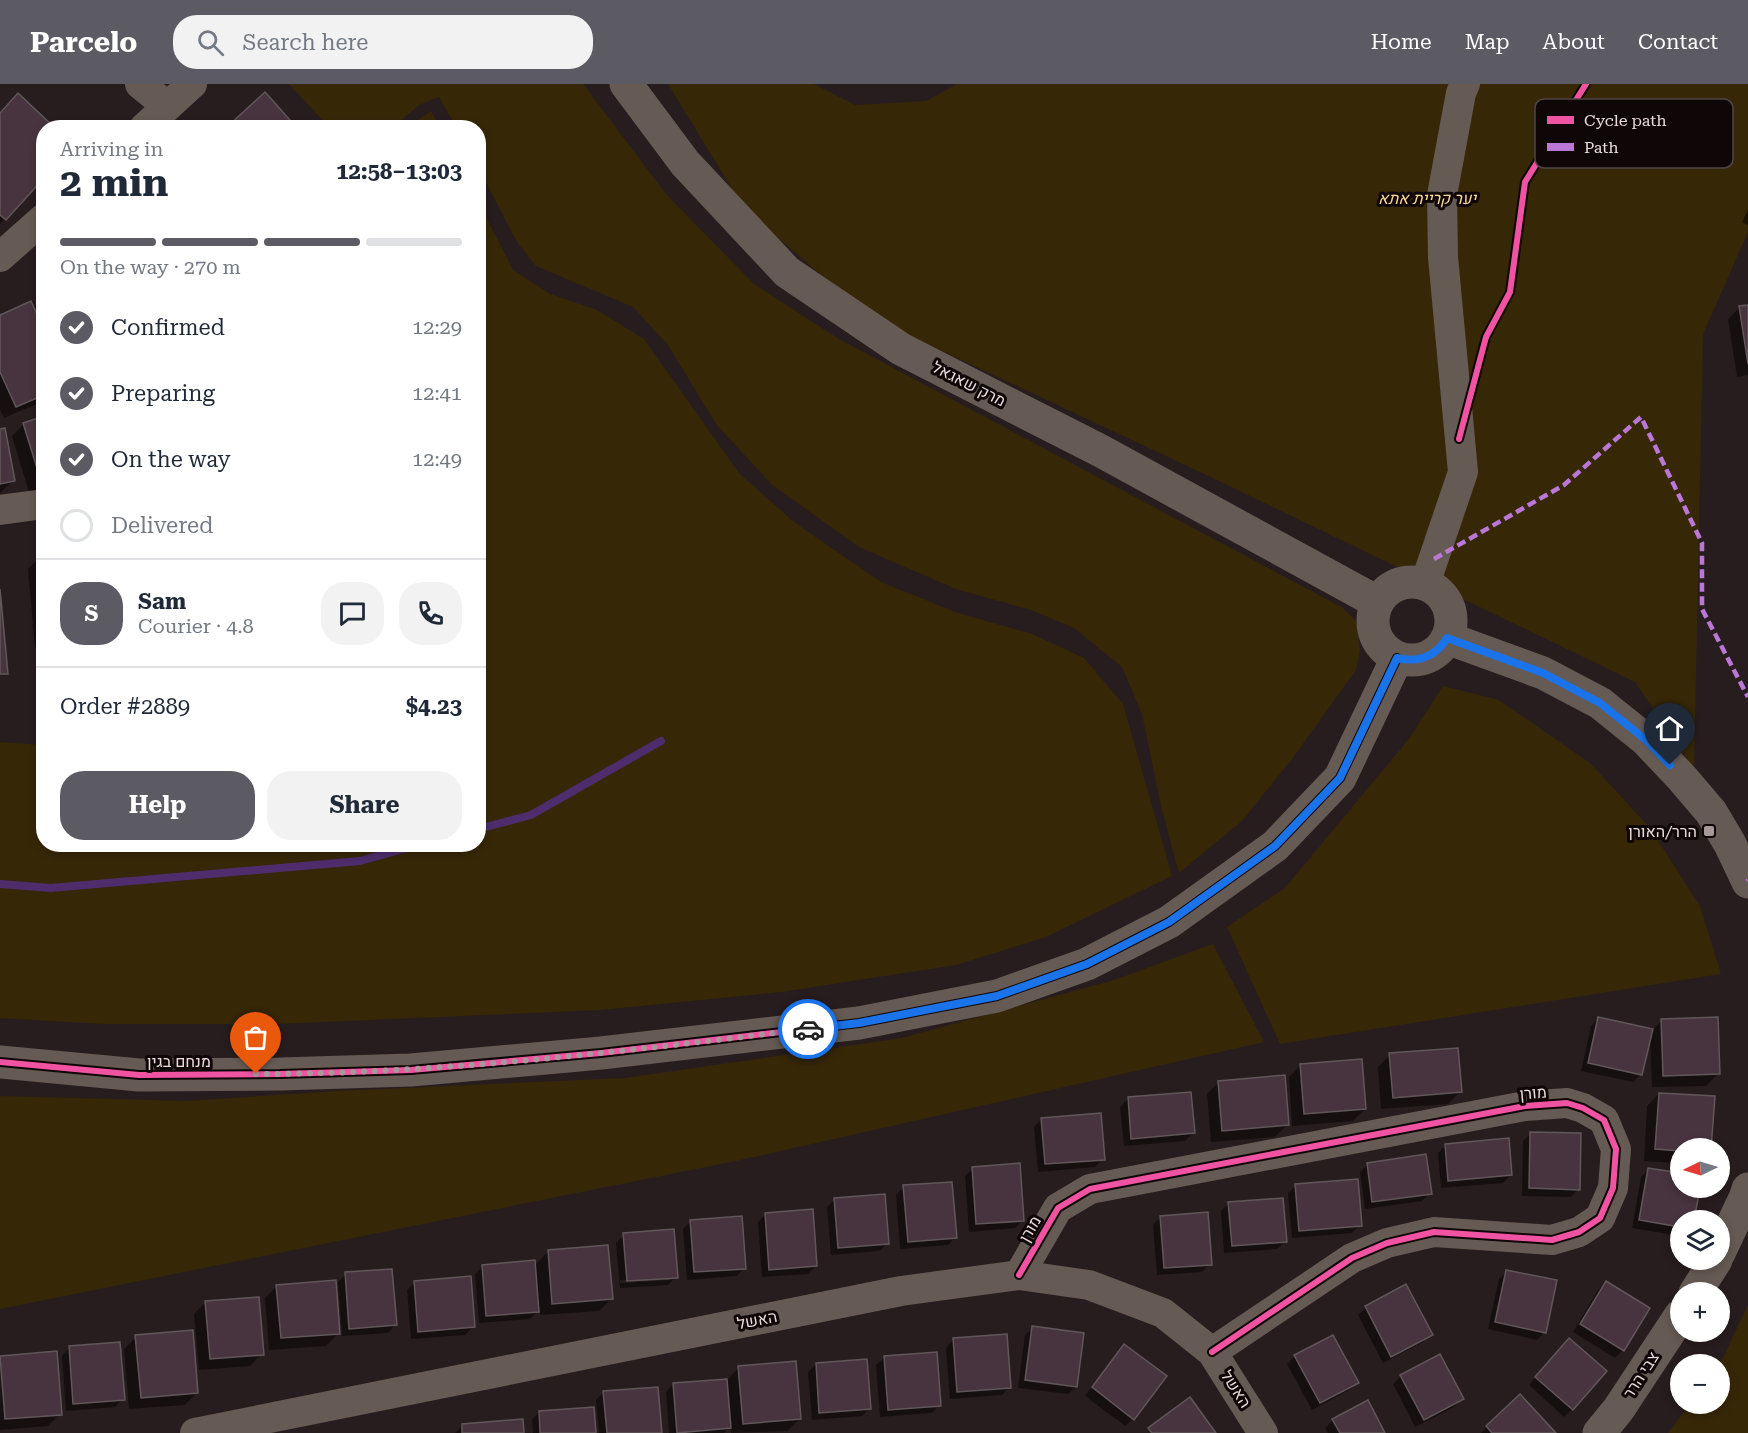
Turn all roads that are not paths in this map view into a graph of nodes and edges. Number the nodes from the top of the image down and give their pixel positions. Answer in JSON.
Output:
{"nodes":[{"id":1,"x":140,"y":84,"type":"edge"},
{"id":2,"x":192,"y":84,"type":"edge"},
{"id":3,"x":626,"y":84,"type":"edge"},
{"id":4,"x":1465,"y":84,"type":"edge"},
{"id":5,"x":167,"y":106,"type":"junction"},
{"id":6,"x":152,"y":120,"type":"edge"},
{"id":7,"x":36,"y":225,"type":"edge"},
{"id":8,"x":0,"y":257,"type":"edge"},
{"id":9,"x":36,"y":505,"type":"edge"},
{"id":10,"x":0,"y":510,"type":"edge"},
{"id":11,"x":1425,"y":584,"type":"junction"},
{"id":12,"x":1377,"y":602,"type":"junction"},
{"id":13,"x":1447,"y":638,"type":"junction"},
{"id":14,"x":1397,"y":658,"type":"junction"},
{"id":15,"x":1748,"y":882,"type":"edge"},
{"id":16,"x":0,"y":1062,"type":"edge"},
{"id":17,"x":1748,"y":1189,"type":"edge"},
{"id":18,"x":1730,"y":1230,"type":"edge"},
{"id":19,"x":1019,"y":1275,"type":"junction"},
{"id":20,"x":1670,"y":1331,"type":"edge"},
{"id":21,"x":1212,"y":1352,"type":"junction"},
{"id":22,"x":195,"y":1433,"type":"edge"},
{"id":23,"x":1263,"y":1433,"type":"edge"},
{"id":24,"x":1599,"y":1433,"type":"edge"}],
"edges":[{"from":1,"to":5,"type":"street"},
{"from":2,"to":5,"type":"street"},
{"from":3,"to":12,"type":"street","name":"מרק שאגאל"},
{"from":4,"to":11,"type":"street"},
{"from":5,"to":6,"type":"street"},
{"from":7,"to":8,"type":"street"},
{"from":9,"to":10,"type":"street"},
{"from":11,"to":12,"type":"street"},
{"from":11,"to":13,"type":"street"},
{"from":12,"to":14,"type":"street"},
{"from":13,"to":14,"type":"street"},
{"from":13,"to":15,"type":"street"},
{"from":14,"to":16,"type":"street","name":"מנחם בגין"},
{"from":17,"to":18,"type":"street"},
{"from":19,"to":21,"type":"street","name":"האשל"},
{"from":19,"to":21,"type":"street","name":"מורן"},
{"from":19,"to":22,"type":"street","name":"האשל"},
{"from":20,"to":24,"type":"street","name":"צבי הרר"},
{"from":21,"to":23,"type":"street","name":"האשל"}]}
